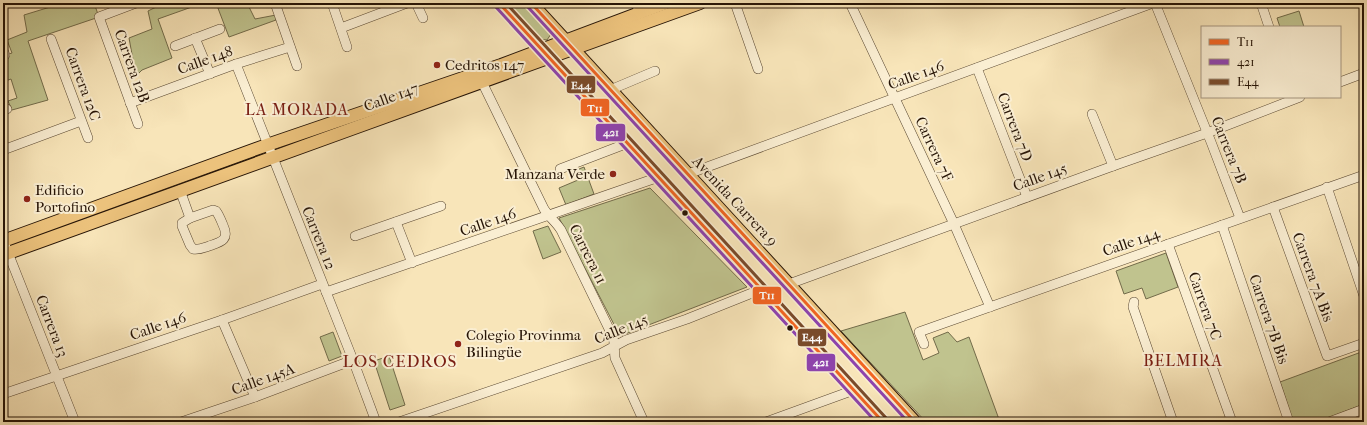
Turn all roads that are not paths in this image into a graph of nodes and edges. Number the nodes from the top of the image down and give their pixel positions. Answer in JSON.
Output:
{"nodes":[{"id":1,"x":136,"y":3,"type":"edge"},
{"id":2,"x":275,"y":3,"type":"edge"},
{"id":3,"x":332,"y":3,"type":"edge"},
{"id":4,"x":407,"y":3,"type":"edge"},
{"id":5,"x":416,"y":3,"type":"edge"},
{"id":6,"x":499,"y":3,"type":"edge"},
{"id":7,"x":531,"y":3,"type":"edge"},
{"id":8,"x":665,"y":3,"type":"edge"},
{"id":9,"x":700,"y":3,"type":"edge"},
{"id":10,"x":735,"y":3,"type":"edge"},
{"id":11,"x":850,"y":3,"type":"edge"},
{"id":12,"x":1154,"y":3,"type":"edge"},
{"id":13,"x":1261,"y":3,"type":"edge"},
{"id":14,"x":638,"y":8,"type":"edge"},
{"id":15,"x":423,"y":18,"type":"dead end"},
{"id":16,"x":1269,"y":26,"type":"edge"},
{"id":17,"x":341,"y":28,"type":"junction"},
{"id":18,"x":220,"y":29,"type":"dead end"},
{"id":19,"x":529,"y":35,"type":"junction"},
{"id":20,"x":195,"y":38,"type":"junction"},
{"id":21,"x":51,"y":40,"type":"dead end"},
{"id":22,"x":569,"y":45,"type":"junction"},
{"id":23,"x":175,"y":46,"type":"dead end"},
{"id":24,"x":290,"y":47,"type":"junction"},
{"id":25,"x":347,"y":47,"type":"dead end"},
{"id":26,"x":546,"y":54,"type":"junction"},
{"id":27,"x":522,"y":57,"type":"junction"},
{"id":28,"x":236,"y":64,"type":"junction"},
{"id":29,"x":297,"y":66,"type":"dead end"},
{"id":30,"x":977,"y":68,"type":"junction"},
{"id":31,"x":758,"y":69,"type":"dead end"},
{"id":32,"x":654,"y":71,"type":"dead end"},
{"id":33,"x":1364,"y":73,"type":"edge"},
{"id":34,"x":210,"y":74,"type":"junction"},
{"id":35,"x":482,"y":82,"type":"junction"},
{"id":36,"x":1341,"y":82,"type":"edge"},
{"id":37,"x":610,"y":90,"type":"junction"},
{"id":38,"x":895,"y":97,"type":"junction"},
{"id":39,"x":1296,"y":98,"type":"edge"},
{"id":40,"x":130,"y":103,"type":"junction"},
{"id":41,"x":1092,"y":114,"type":"dead end"},
{"id":42,"x":81,"y":121,"type":"junction"},
{"id":43,"x":138,"y":124,"type":"dead end"},
{"id":44,"x":1207,"y":133,"type":"junction"},
{"id":45,"x":88,"y":138,"type":"dead end"},
{"id":46,"x":628,"y":143,"type":"junction"},
{"id":47,"x":267,"y":145,"type":"junction"},
{"id":48,"x":3,"y":150,"type":"edge"},
{"id":49,"x":271,"y":157,"type":"junction"},
{"id":50,"x":1113,"y":166,"type":"junction"},
{"id":51,"x":560,"y":169,"type":"dead end"},
{"id":52,"x":688,"y":174,"type":"junction"},
{"id":53,"x":1364,"y":175,"type":"edge"},
{"id":54,"x":659,"y":177,"type":"junction"},
{"id":55,"x":1327,"y":188,"type":"junction"},
{"id":56,"x":180,"y":190,"type":"junction"},
{"id":57,"x":1027,"y":197,"type":"junction"},
{"id":58,"x":442,"y":206,"type":"dead end"},
{"id":59,"x":1273,"y":207,"type":"junction"},
{"id":60,"x":549,"y":216,"type":"junction"},
{"id":61,"x":190,"y":218,"type":"junction"},
{"id":62,"x":1240,"y":218,"type":"junction"},
{"id":63,"x":396,"y":222,"type":"junction"},
{"id":64,"x":954,"y":224,"type":"junction"},
{"id":65,"x":1222,"y":225,"type":"junction"},
{"id":66,"x":355,"y":236,"type":"dead end"},
{"id":67,"x":1168,"y":244,"type":"junction"},
{"id":68,"x":4,"y":246,"type":"edge"},
{"id":69,"x":412,"y":263,"type":"junction"},
{"id":70,"x":789,"y":284,"type":"junction"},
{"id":71,"x":324,"y":288,"type":"junction"},
{"id":72,"x":762,"y":289,"type":"junction"},
{"id":73,"x":1364,"y":296,"type":"edge"},
{"id":74,"x":1134,"y":302,"type":"dead end"},
{"id":75,"x":990,"y":307,"type":"junction"},
{"id":76,"x":222,"y":320,"type":"junction"},
{"id":77,"x":1364,"y":343,"type":"edge"},
{"id":78,"x":924,"y":344,"type":"dead end"},
{"id":79,"x":615,"y":346,"type":"junction"},
{"id":80,"x":353,"y":360,"type":"junction"},
{"id":81,"x":56,"y":375,"type":"junction"},
{"id":82,"x":854,"y":390,"type":"junction"},
{"id":83,"x":3,"y":394,"type":"edge"},
{"id":84,"x":255,"y":397,"type":"junction"},
{"id":85,"x":1364,"y":409,"type":"edge"},
{"id":86,"x":204,"y":418,"type":"edge"},
{"id":87,"x":75,"y":422,"type":"edge"},
{"id":88,"x":181,"y":422,"type":"edge"},
{"id":89,"x":376,"y":422,"type":"edge"},
{"id":90,"x":399,"y":422,"type":"edge"},
{"id":91,"x":644,"y":422,"type":"edge"},
{"id":92,"x":766,"y":422,"type":"edge"},
{"id":93,"x":883,"y":422,"type":"edge"},
{"id":94,"x":914,"y":422,"type":"edge"},
{"id":95,"x":1173,"y":422,"type":"edge"},
{"id":96,"x":1232,"y":422,"type":"edge"},
{"id":97,"x":1289,"y":422,"type":"edge"},
{"id":98,"x":1329,"y":422,"type":"edge"}],
"edges":[{"from":1,"to":40,"type":"street","name":"Carrera 12B"},
{"from":2,"to":24,"type":"street"},
{"from":3,"to":17,"type":"street"},
{"from":4,"to":17,"type":"street"},
{"from":5,"to":15,"type":"street"},
{"from":6,"to":19,"type":"main road"},
{"from":7,"to":22,"type":"main road","name":"Avenida Carrera 9"},
{"from":8,"to":14,"type":"main road","name":"Calle 147"},
{"from":9,"to":22,"type":"main road","name":"Calle 147"},
{"from":10,"to":31,"type":"street"},
{"from":11,"to":38,"type":"street","name":"Carrera 7F"},
{"from":12,"to":30,"type":"street","name":"Calle 146"},
{"from":12,"to":44,"type":"street","name":"Carrera 7B"},
{"from":13,"to":16,"type":"street"},
{"from":14,"to":22,"type":"main road","name":"Calle 147"},
{"from":17,"to":25,"type":"street"},
{"from":18,"to":20,"type":"street"},
{"from":19,"to":26,"type":"main road"},
{"from":19,"to":27,"type":"main road"},
{"from":20,"to":23,"type":"street"},
{"from":20,"to":34,"type":"street"},
{"from":21,"to":42,"type":"street","name":"Carrera 12C"},
{"from":22,"to":26,"type":"main road","name":"Calle 147"},
{"from":22,"to":37,"type":"main road","name":"Avenida Carrera 9"},
{"from":24,"to":28,"type":"street","name":"Calle 148"},
{"from":24,"to":29,"type":"street"},
{"from":26,"to":27,"type":"main road","name":"Calle 147"},
{"from":26,"to":35,"type":"main road","name":"Calle 147"},
{"from":26,"to":46,"type":"main road"},
{"from":27,"to":47,"type":"main road","name":"Calle 147"},
{"from":28,"to":34,"type":"street","name":"Calle 148"},
{"from":28,"to":47,"type":"street","name":"Carrera 12"},
{"from":30,"to":38,"type":"street","name":"Calle 146"},
{"from":30,"to":57,"type":"street","name":"Carrera 7D"},
{"from":32,"to":37,"type":"street"},
{"from":33,"to":36,"type":"street"},
{"from":34,"to":40,"type":"street","name":"Calle 148"},
{"from":35,"to":49,"type":"main road","name":"Calle 147"},
{"from":35,"to":60,"type":"street","name":"Carrera 11"},
{"from":37,"to":52,"type":"main road","name":"Avenida Carrera 9"},
{"from":38,"to":52,"type":"street","name":"Calle 146"},
{"from":38,"to":64,"type":"street","name":"Carrera 7F"},
{"from":39,"to":44,"type":"street","name":"Calle 145"},
{"from":40,"to":43,"type":"street","name":"Carrera 12B"},
{"from":41,"to":50,"type":"street"},
{"from":42,"to":45,"type":"street","name":"Carrera 12C"},
{"from":42,"to":48,"type":"street"},
{"from":44,"to":50,"type":"street","name":"Calle 145"},
{"from":44,"to":62,"type":"street","name":"Carrera 7B"},
{"from":46,"to":51,"type":"street"},
{"from":46,"to":54,"type":"main road"},
{"from":47,"to":49,"type":"street","name":"Carrera 12"},
{"from":47,"to":68,"type":"main road","name":"Calle 147"},
{"from":49,"to":56,"type":"main road","name":"Calle 147"},
{"from":49,"to":71,"type":"street","name":"Carrera 12"},
{"from":50,"to":57,"type":"street","name":"Calle 145"},
{"from":52,"to":70,"type":"main road","name":"Avenida Carrera 9"},
{"from":53,"to":55,"type":"street","name":"Calle 144"},
{"from":54,"to":60,"type":"street","name":"Calle 146"},
{"from":54,"to":72,"type":"main road"},
{"from":55,"to":59,"type":"street","name":"Calle 144"},
{"from":55,"to":73,"type":"street"},
{"from":56,"to":61,"type":"street"},
{"from":56,"to":68,"type":"main road","name":"Calle 147"},
{"from":57,"to":64,"type":"street","name":"Calle 145"},
{"from":58,"to":63,"type":"street"},
{"from":59,"to":62,"type":"street","name":"Calle 144"},
{"from":59,"to":77,"type":"street","name":"Carrera 7A Bis"},
{"from":60,"to":69,"type":"street","name":"Calle 146"},
{"from":60,"to":79,"type":"street","name":"Carrera 11"},
{"from":61,"to":61,"type":"street"},
{"from":62,"to":65,"type":"street","name":"Calle 144"},
{"from":63,"to":66,"type":"street"},
{"from":63,"to":69,"type":"street"},
{"from":64,"to":70,"type":"street","name":"Calle 145"},
{"from":64,"to":75,"type":"street","name":"Carrera 7F"},
{"from":65,"to":67,"type":"street","name":"Calle 144"},
{"from":65,"to":97,"type":"street","name":"Carrera 7B Bis"},
{"from":67,"to":75,"type":"street","name":"Calle 144"},
{"from":67,"to":96,"type":"street","name":"Carrera 7C"},
{"from":68,"to":81,"type":"street","name":"Carrera 13"},
{"from":69,"to":71,"type":"street","name":"Calle 146"},
{"from":70,"to":94,"type":"main road","name":"Avenida Carrera 9"},
{"from":71,"to":76,"type":"street","name":"Calle 146"},
{"from":71,"to":80,"type":"street","name":"Carrera 12"},
{"from":72,"to":79,"type":"street","name":"Calle 145"},
{"from":72,"to":82,"type":"main road"},
{"from":74,"to":95,"type":"street"},
{"from":75,"to":78,"type":"street","name":"Calle 144"},
{"from":76,"to":81,"type":"street","name":"Calle 146"},
{"from":76,"to":84,"type":"street"},
{"from":79,"to":90,"type":"street","name":"Calle 145"},
{"from":79,"to":91,"type":"street","name":"Carrera 11"},
{"from":80,"to":84,"type":"street","name":"Calle 145A"},
{"from":80,"to":89,"type":"street","name":"Carrera 12"},
{"from":81,"to":83,"type":"street","name":"Calle 146"},
{"from":81,"to":87,"type":"street","name":"Carrera 13"},
{"from":82,"to":92,"type":"street"},
{"from":82,"to":93,"type":"main road"},
{"from":84,"to":86,"type":"street","name":"Calle 145A"},
{"from":85,"to":98,"type":"street"},
{"from":86,"to":88,"type":"street","name":"Calle 145A"}]}
